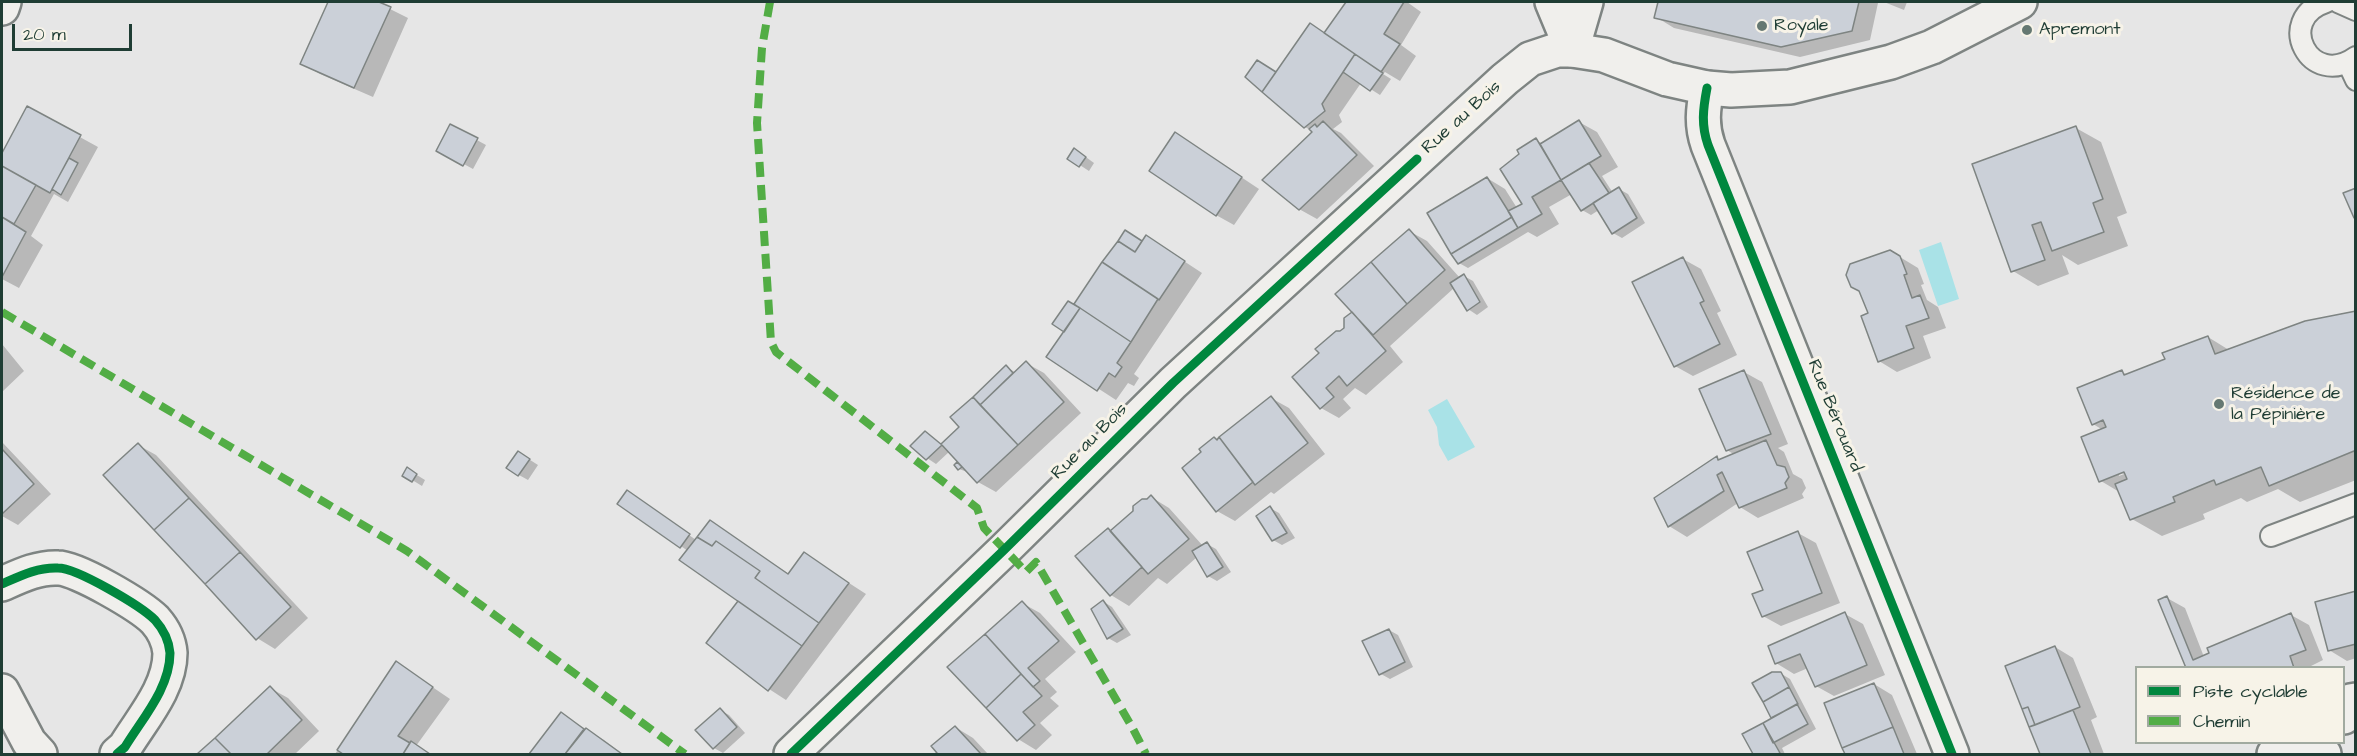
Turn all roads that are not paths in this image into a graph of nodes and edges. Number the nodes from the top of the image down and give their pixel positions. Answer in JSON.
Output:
{"nodes":[{"id":1,"x":4,"y":2,"type":"edge"},
{"id":2,"x":1552,"y":2,"type":"edge"},
{"id":3,"x":1586,"y":2,"type":"edge"},
{"id":4,"x":2020,"y":2,"type":"edge"},
{"id":5,"x":2326,"y":2,"type":"edge"},
{"id":6,"x":2,"y":8,"type":"edge"},
{"id":7,"x":1572,"y":50,"type":"junction"},
{"id":8,"x":2353,"y":66,"type":"edge"},
{"id":9,"x":1707,"y":88,"type":"junction"},
{"id":10,"x":2355,"y":504,"type":"edge"},
{"id":11,"x":2271,"y":536,"type":"dead end"},
{"id":12,"x":2,"y":584,"type":"edge"},
{"id":13,"x":2,"y":691,"type":"edge"},
{"id":14,"x":2355,"y":700,"type":"edge"},
{"id":15,"x":2345,"y":712,"type":"edge"},
{"id":16,"x":803,"y":750,"type":"edge"},
{"id":17,"x":40,"y":754,"type":"edge"},
{"id":18,"x":117,"y":754,"type":"edge"},
{"id":19,"x":1952,"y":754,"type":"edge"},
{"id":20,"x":2274,"y":754,"type":"edge"},
{"id":21,"x":2326,"y":754,"type":"edge"}],
"edges":[{"from":1,"to":6,"type":"main road"},
{"from":2,"to":7,"type":"main road"},
{"from":3,"to":7,"type":"main road"},
{"from":4,"to":9,"type":"main road","name":"Rue au Bois"},
{"from":5,"to":8,"type":"lane"},
{"from":7,"to":9,"type":"main road","name":"Rue au Bois"},
{"from":7,"to":16,"type":"main road","name":"Rue au Bois"},
{"from":9,"to":19,"type":"main road","name":"Rue Bérouard"},
{"from":10,"to":11,"type":"lane"},
{"from":12,"to":18,"type":"main road"},
{"from":13,"to":17,"type":"main road"},
{"from":14,"to":15,"type":"main road"},
{"from":20,"to":21,"type":"main road"}]}
